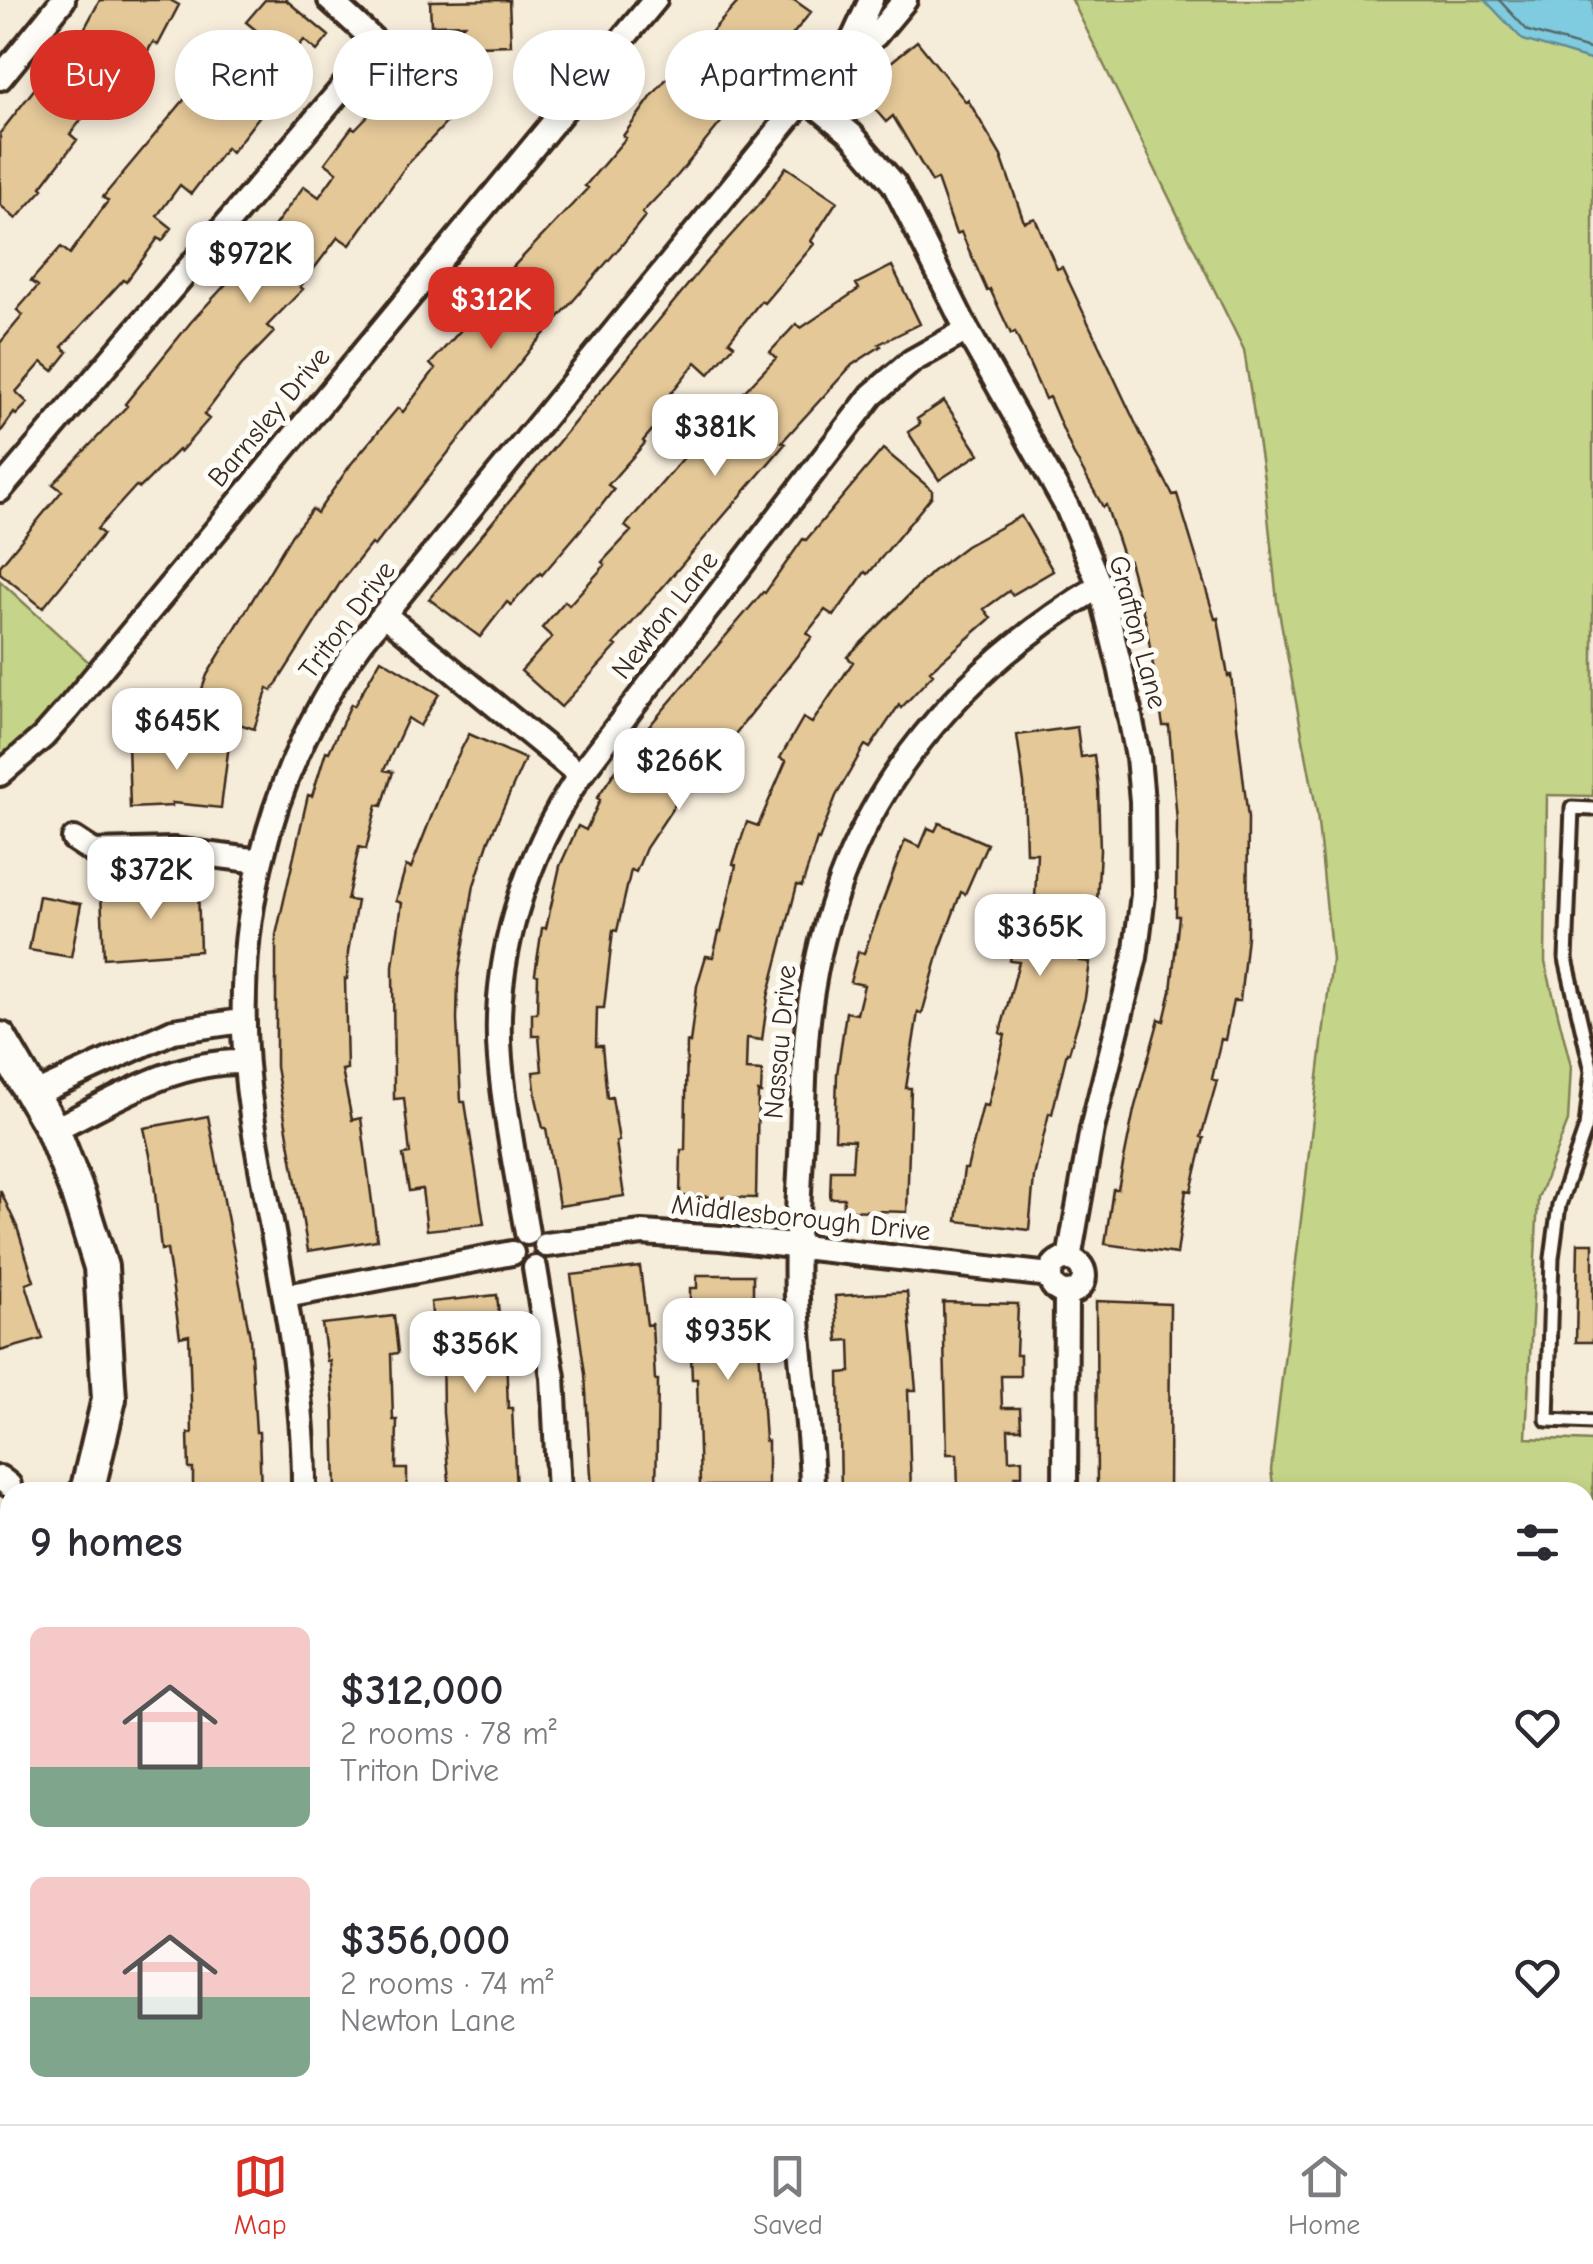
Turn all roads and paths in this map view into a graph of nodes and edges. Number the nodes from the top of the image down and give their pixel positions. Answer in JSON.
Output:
{"nodes":[{"id":1,"x":63,"y":0,"type":"edge"},
{"id":2,"x":330,"y":0,"type":"edge"},
{"id":3,"x":655,"y":0,"type":"edge"},
{"id":4,"x":871,"y":0,"type":"edge"},
{"id":5,"x":906,"y":0,"type":"edge"},
{"id":6,"x":857,"y":30,"type":"edge"},
{"id":7,"x":880,"y":30,"type":"edge"},
{"id":8,"x":0,"y":78,"type":"edge"},
{"id":9,"x":786,"y":120,"type":"edge"},
{"id":10,"x":834,"y":120,"type":"edge"},
{"id":11,"x":967,"y":330,"type":"junction"},
{"id":12,"x":0,"y":490,"type":"edge"},
{"id":13,"x":1100,"y":586,"type":"junction"},
{"id":14,"x":385,"y":615,"type":"junction"},
{"id":15,"x":0,"y":774,"type":"edge"},
{"id":16,"x":580,"y":776,"type":"junction"},
{"id":17,"x":1593,"y":809,"type":"edge"},
{"id":18,"x":74,"y":839,"type":"dead end"},
{"id":19,"x":260,"y":862,"type":"junction"},
{"id":20,"x":242,"y":1021,"type":"junction"},
{"id":21,"x":0,"y":1039,"type":"edge"},
{"id":22,"x":144,"y":1042,"type":"junction"},
{"id":23,"x":245,"y":1062,"type":"junction"},
{"id":24,"x":159,"y":1077,"type":"junction"},
{"id":25,"x":33,"y":1094,"type":"junction"},
{"id":26,"x":52,"y":1130,"type":"junction"},
{"id":27,"x":536,"y":1239,"type":"junction"},
{"id":28,"x":797,"y":1246,"type":"junction"},
{"id":29,"x":512,"y":1254,"type":"junction"},
{"id":30,"x":1070,"y":1259,"type":"junction"},
{"id":31,"x":535,"y":1268,"type":"junction"},
{"id":32,"x":1050,"y":1275,"type":"junction"},
{"id":33,"x":1066,"y":1294,"type":"junction"},
{"id":34,"x":286,"y":1296,"type":"junction"},
{"id":35,"x":1593,"y":1422,"type":"edge"},
{"id":36,"x":89,"y":1482,"type":"edge"},
{"id":37,"x":304,"y":1482,"type":"edge"},
{"id":38,"x":558,"y":1482,"type":"edge"},
{"id":39,"x":811,"y":1482,"type":"edge"},
{"id":40,"x":1065,"y":1482,"type":"edge"}],
"edges":[{"from":1,"to":8,"type":"street"},
{"from":2,"to":12,"type":"street"},
{"from":3,"to":15,"type":"street","name":"Barnsley Drive"},
{"from":4,"to":6,"type":"street","name":"Triton Drive"},
{"from":5,"to":7,"type":"street","name":"Triton Drive"},
{"from":9,"to":14,"type":"street","name":"Triton Drive"},
{"from":10,"to":11,"type":"street","name":"Grafton Lane"},
{"from":11,"to":13,"type":"street","name":"Grafton Lane"},
{"from":11,"to":16,"type":"street","name":"Newton Lane"},
{"from":13,"to":28,"type":"street","name":"Nassau Drive"},
{"from":13,"to":30,"type":"street","name":"Grafton Lane"},
{"from":14,"to":16,"type":"street"},
{"from":14,"to":19,"type":"street","name":"Triton Drive"},
{"from":16,"to":27,"type":"street","name":"Newton Lane"},
{"from":17,"to":35,"type":"lane"},
{"from":18,"to":19,"type":"street"},
{"from":19,"to":20,"type":"street","name":"Triton Drive"},
{"from":20,"to":22,"type":"street"},
{"from":20,"to":23,"type":"street","name":"Triton Drive"},
{"from":21,"to":25,"type":"street"},
{"from":22,"to":24,"type":"street"},
{"from":22,"to":25,"type":"street"},
{"from":23,"to":24,"type":"street"},
{"from":23,"to":34,"type":"street","name":"Triton Drive"},
{"from":24,"to":26,"type":"street"},
{"from":25,"to":26,"type":"street"},
{"from":26,"to":36,"type":"street"},
{"from":27,"to":28,"type":"street","name":"Middlesborough Drive"},
{"from":27,"to":29,"type":"street"},
{"from":27,"to":31,"type":"street"},
{"from":28,"to":32,"type":"street","name":"Middlesborough Drive"},
{"from":28,"to":39,"type":"street","name":"Nassau Drive"},
{"from":29,"to":31,"type":"street"},
{"from":29,"to":34,"type":"street"},
{"from":30,"to":32,"type":"street"},
{"from":30,"to":33,"type":"street"},
{"from":31,"to":38,"type":"street"},
{"from":32,"to":33,"type":"street"},
{"from":33,"to":40,"type":"street"},
{"from":34,"to":37,"type":"street","name":"Triton Drive"}]}
